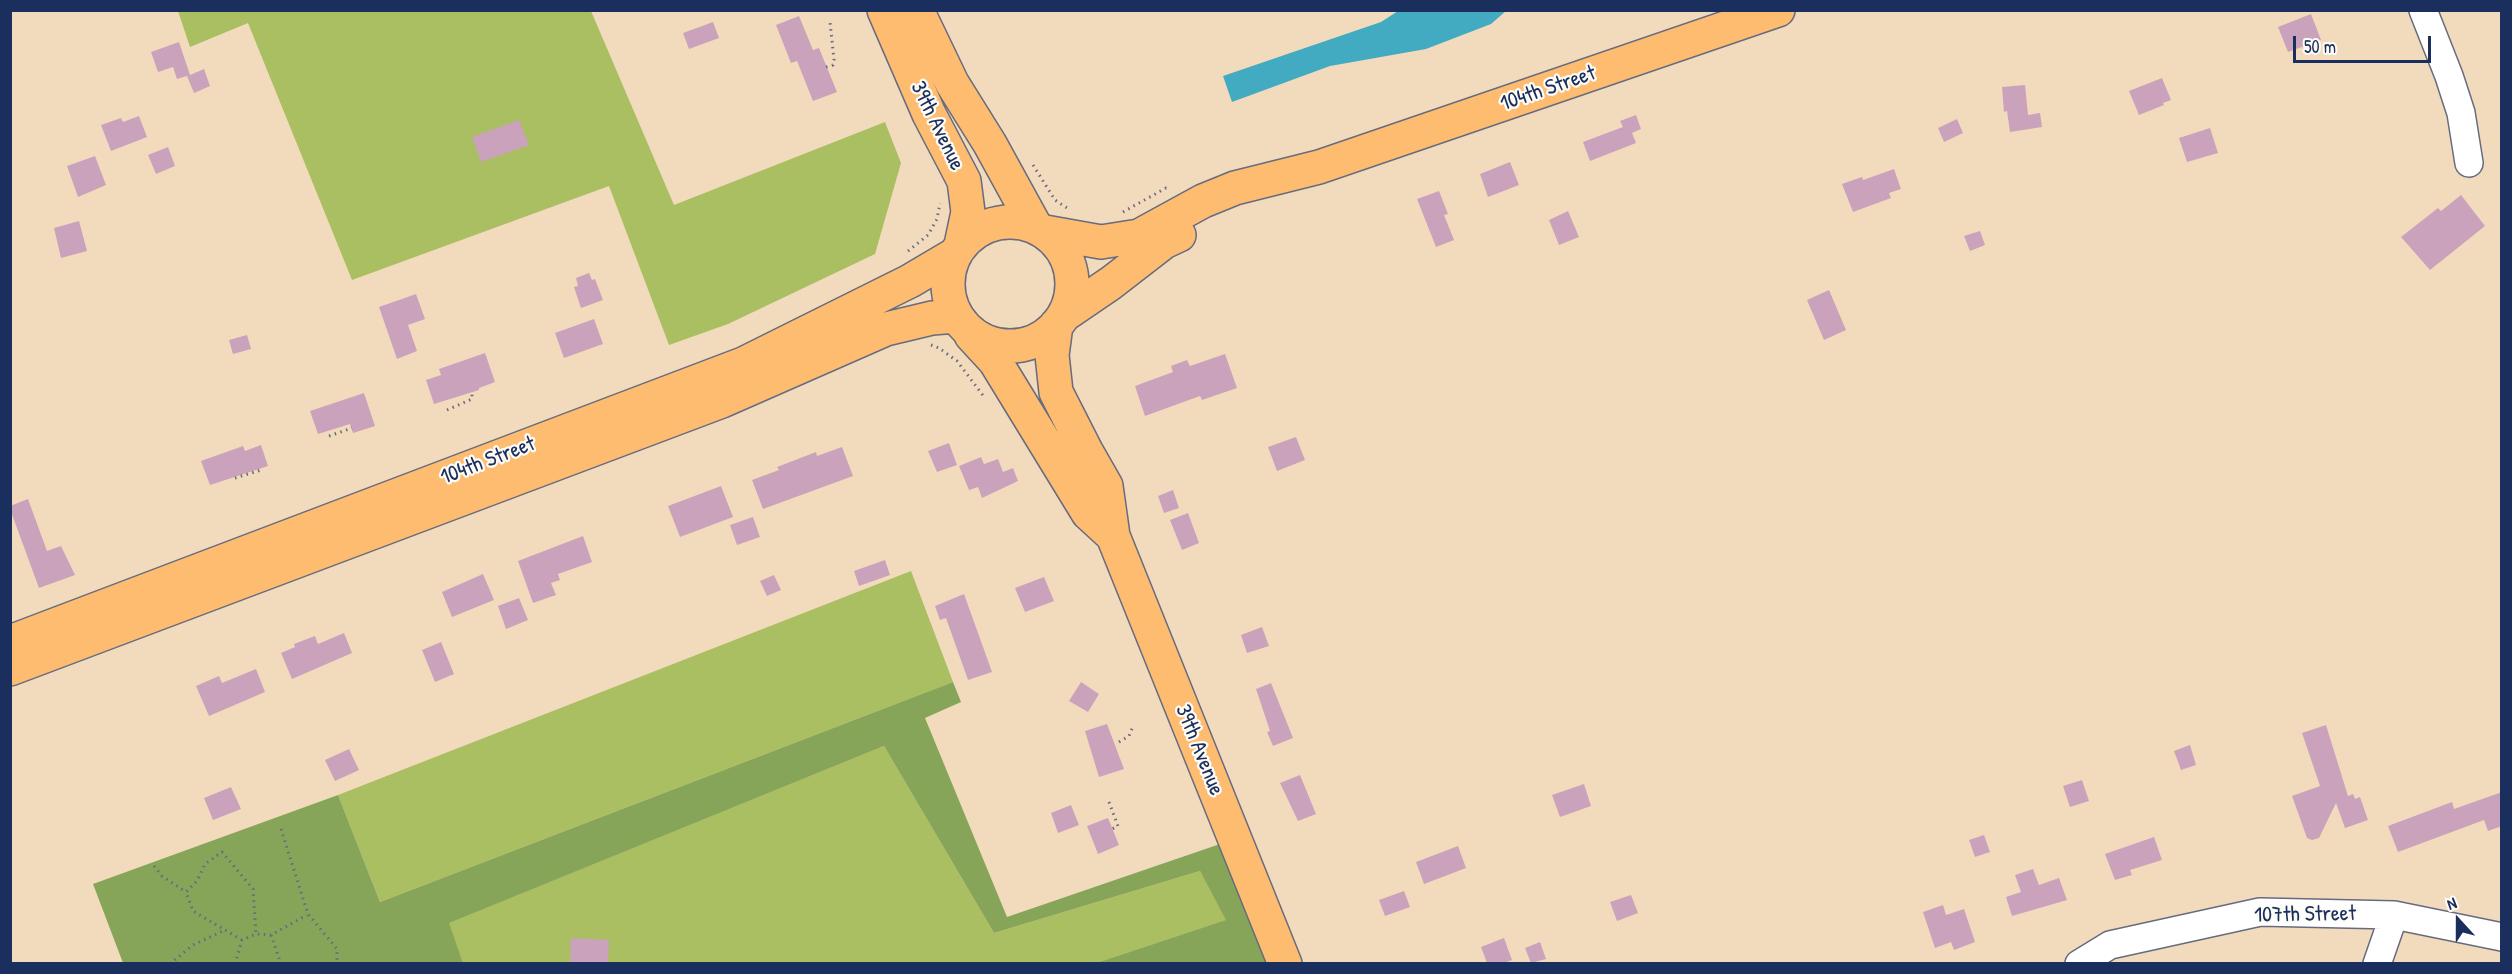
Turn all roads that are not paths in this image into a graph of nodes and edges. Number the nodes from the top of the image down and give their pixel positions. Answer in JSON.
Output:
{"nodes":[{"id":1,"x":884,"y":10,"type":"edge"},
{"id":2,"x":917,"y":10,"type":"edge"},
{"id":3,"x":1778,"y":10,"type":"edge"},
{"id":4,"x":2423,"y":10,"type":"edge"},
{"id":5,"x":2469,"y":164,"type":"dead end"},
{"id":6,"x":1319,"y":167,"type":"junction"},
{"id":7,"x":1040,"y":229,"type":"junction"},
{"id":8,"x":958,"y":250,"type":"junction"},
{"id":9,"x":1060,"y":320,"type":"junction"},
{"id":10,"x":960,"y":321,"type":"junction"},
{"id":11,"x":1113,"y":536,"type":"junction"},
{"id":12,"x":10,"y":642,"type":"edge"},
{"id":13,"x":10,"y":669,"type":"edge"},
{"id":14,"x":2394,"y":915,"type":"junction"},
{"id":15,"x":2502,"y":937,"type":"edge"},
{"id":16,"x":1286,"y":963,"type":"edge"},
{"id":17,"x":2079,"y":963,"type":"edge"},
{"id":18,"x":2377,"y":963,"type":"edge"}],
"edges":[{"from":1,"to":8,"type":"main road","name":"39th Avenue"},
{"from":2,"to":7,"type":"main road","name":"39th Avenue"},
{"from":3,"to":6,"type":"main road","name":"104th Street"},
{"from":4,"to":5,"type":"street"},
{"from":6,"to":7,"type":"main road","name":"104th Street"},
{"from":6,"to":9,"type":"main road","name":"104th Street"},
{"from":7,"to":8,"type":"main road"},
{"from":7,"to":9,"type":"main road"},
{"from":8,"to":10,"type":"main road"},
{"from":8,"to":12,"type":"main road","name":"104th Street"},
{"from":9,"to":10,"type":"main road"},
{"from":9,"to":11,"type":"main road","name":"39th Avenue"},
{"from":10,"to":11,"type":"main road","name":"39th Avenue"},
{"from":10,"to":13,"type":"main road","name":"104th Street"},
{"from":11,"to":16,"type":"main road","name":"39th Avenue"},
{"from":14,"to":15,"type":"street","name":"107th Street"},
{"from":14,"to":17,"type":"street","name":"107th Street"},
{"from":14,"to":18,"type":"street"}]}
